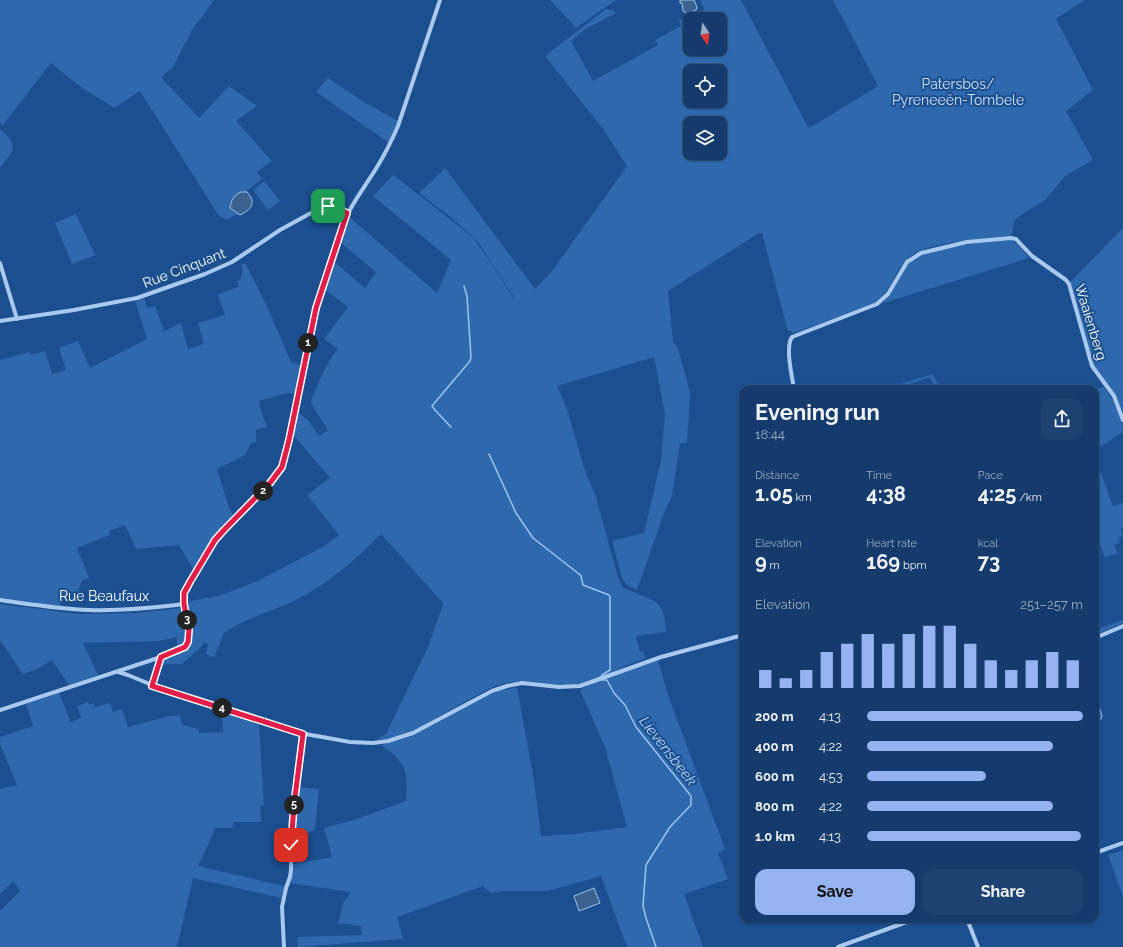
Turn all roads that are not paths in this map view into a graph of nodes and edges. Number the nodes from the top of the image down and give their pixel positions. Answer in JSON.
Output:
{"nodes":[{"id":1,"x":440,"y":0,"type":"edge"},
{"id":2,"x":347,"y":213,"type":"junction"},
{"id":3,"x":0,"y":263,"type":"edge"},
{"id":4,"x":17,"y":319,"type":"junction"},
{"id":5,"x":0,"y":321,"type":"edge"},
{"id":6,"x":793,"y":385,"type":"edge"},
{"id":7,"x":1123,"y":420,"type":"edge"},
{"id":8,"x":0,"y":600,"type":"edge"},
{"id":9,"x":184,"y":606,"type":"junction"},
{"id":10,"x":1123,"y":626,"type":"edge"},
{"id":11,"x":739,"y":636,"type":"edge"},
{"id":12,"x":1099,"y":636,"type":"edge"},
{"id":13,"x":161,"y":657,"type":"junction"},
{"id":14,"x":115,"y":672,"type":"junction"},
{"id":15,"x":152,"y":686,"type":"junction"},
{"id":16,"x":0,"y":710,"type":"edge"},
{"id":17,"x":303,"y":734,"type":"junction"},
{"id":18,"x":1123,"y":843,"type":"edge"},
{"id":19,"x":1099,"y":852,"type":"edge"},
{"id":20,"x":902,"y":923,"type":"edge"},
{"id":21,"x":969,"y":923,"type":"edge"},
{"id":22,"x":284,"y":947,"type":"edge"},
{"id":23,"x":838,"y":947,"type":"edge"},
{"id":24,"x":978,"y":947,"type":"edge"}],
"edges":[{"from":1,"to":2,"type":"street"},
{"from":2,"to":4,"type":"street","name":"Rue Cinquant"},
{"from":2,"to":9,"type":"street"},
{"from":3,"to":4,"type":"street"},
{"from":4,"to":5,"type":"street","name":"Rue Cinquant"},
{"from":6,"to":7,"type":"street","name":"Waaienberg"},
{"from":8,"to":9,"type":"street","name":"Rue Beaufaux"},
{"from":9,"to":13,"type":"street"},
{"from":10,"to":12,"type":"street"},
{"from":11,"to":17,"type":"street"},
{"from":13,"to":14,"type":"street"},
{"from":13,"to":15,"type":"street"},
{"from":14,"to":15,"type":"street"},
{"from":14,"to":16,"type":"street"},
{"from":15,"to":17,"type":"street"},
{"from":17,"to":22,"type":"street"},
{"from":18,"to":19,"type":"street"},
{"from":20,"to":23,"type":"street"},
{"from":21,"to":24,"type":"street"}]}
